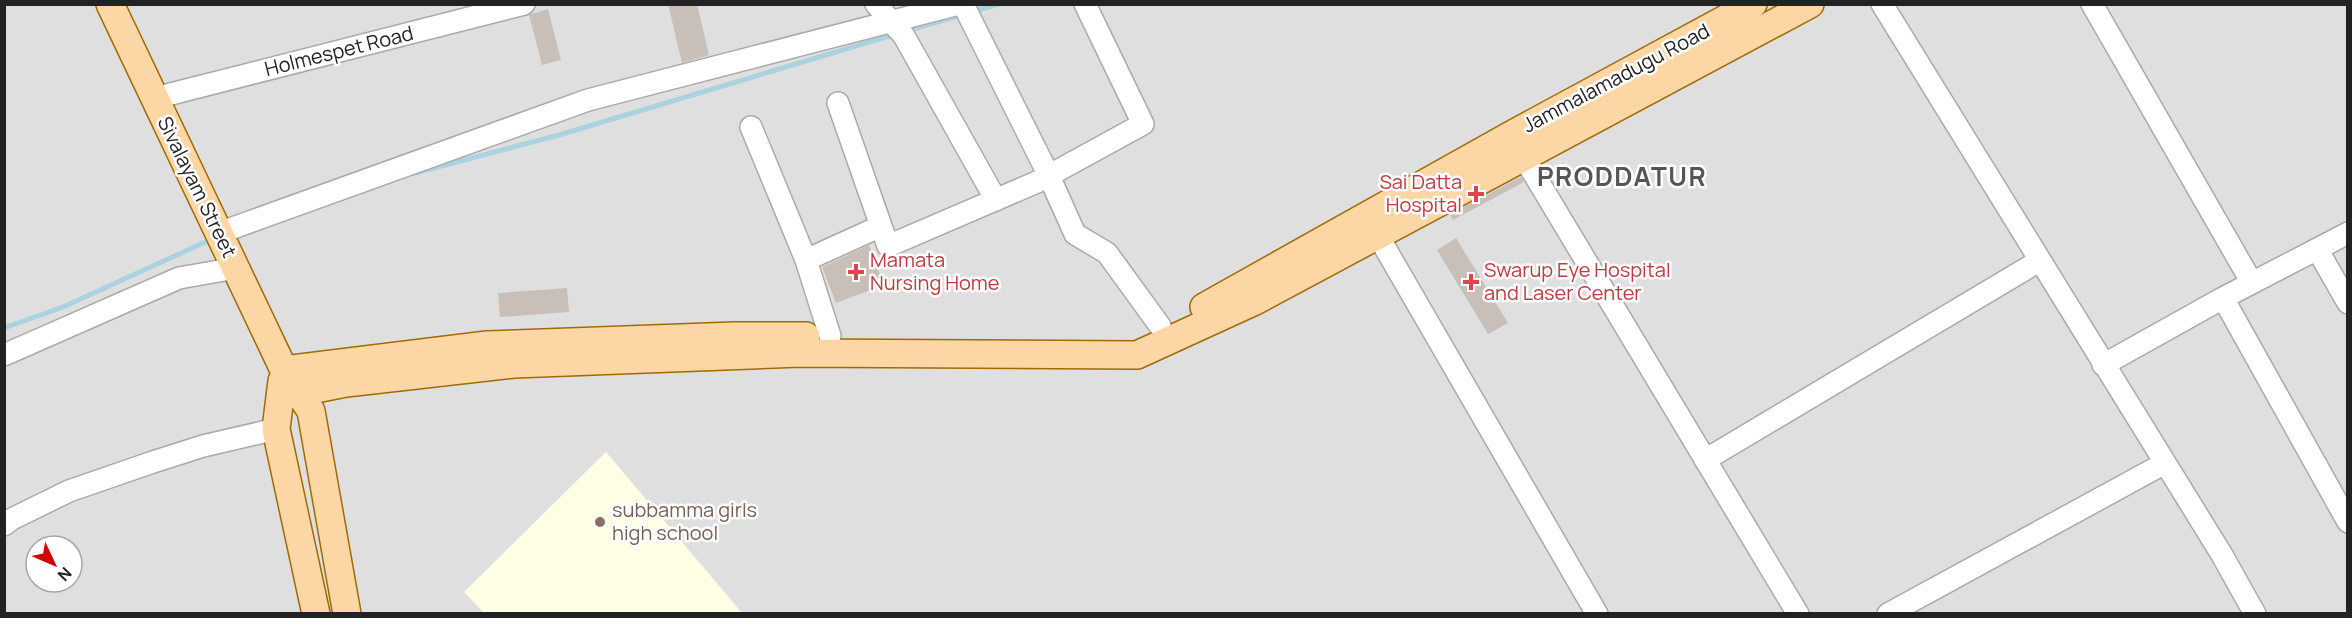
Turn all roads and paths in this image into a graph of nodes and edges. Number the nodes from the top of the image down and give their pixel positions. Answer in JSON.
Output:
{"nodes":[{"id":1,"x":110,"y":4,"type":"edge"},
{"id":2,"x":524,"y":4,"type":"edge"},
{"id":3,"x":876,"y":4,"type":"edge"},
{"id":4,"x":961,"y":4,"type":"edge"},
{"id":5,"x":1085,"y":4,"type":"edge"},
{"id":6,"x":1754,"y":4,"type":"edge"},
{"id":7,"x":1810,"y":4,"type":"edge"},
{"id":8,"x":1882,"y":4,"type":"edge"},
{"id":9,"x":2092,"y":4,"type":"edge"},
{"id":10,"x":1706,"y":16,"type":"edge"},
{"id":11,"x":892,"y":22,"type":"junction"},
{"id":12,"x":155,"y":98,"type":"junction"},
{"id":13,"x":838,"y":103,"type":"dead end"},
{"id":14,"x":751,"y":127,"type":"dead end"},
{"id":15,"x":1511,"y":135,"type":"junction"},
{"id":16,"x":1525,"y":159,"type":"junction"},
{"id":17,"x":1049,"y":176,"type":"junction"},
{"id":18,"x":996,"y":200,"type":"junction"},
{"id":19,"x":881,"y":226,"type":"junction"},
{"id":20,"x":1373,"y":226,"type":"junction"},
{"id":21,"x":230,"y":229,"type":"dead end"},
{"id":22,"x":2348,"y":233,"type":"edge"},
{"id":23,"x":2318,"y":249,"type":"junction"},
{"id":24,"x":806,"y":260,"type":"junction"},
{"id":25,"x":2039,"y":261,"type":"junction"},
{"id":26,"x":236,"y":268,"type":"junction"},
{"id":27,"x":2252,"y":283,"type":"junction"},
{"id":28,"x":2223,"y":297,"type":"junction"},
{"id":29,"x":2348,"y":303,"type":"edge"},
{"id":30,"x":1160,"y":326,"type":"junction"},
{"id":31,"x":830,"y":336,"type":"junction"},
{"id":32,"x":4,"y":355,"type":"edge"},
{"id":33,"x":2103,"y":365,"type":"junction"},
{"id":34,"x":288,"y":386,"type":"junction"},
{"id":35,"x":276,"y":429,"type":"junction"},
{"id":36,"x":1705,"y":460,"type":"junction"},
{"id":37,"x":2165,"y":463,"type":"junction"},
{"id":38,"x":2348,"y":522,"type":"edge"},
{"id":39,"x":4,"y":525,"type":"edge"},
{"id":40,"x":316,"y":614,"type":"edge"},
{"id":41,"x":347,"y":614,"type":"edge"},
{"id":42,"x":1597,"y":614,"type":"edge"},
{"id":43,"x":1798,"y":614,"type":"edge"},
{"id":44,"x":1888,"y":614,"type":"edge"},
{"id":45,"x":2255,"y":614,"type":"edge"}],
"edges":[{"from":1,"to":12,"type":"main road","name":"Sivalayam Street"},
{"from":2,"to":12,"type":"street","name":"Holmespet Road"},
{"from":3,"to":11,"type":"street"},
{"from":4,"to":11,"type":"street"},
{"from":4,"to":17,"type":"street"},
{"from":5,"to":17,"type":"street"},
{"from":6,"to":10,"type":"main road","name":"Jammalamadugu Road"},
{"from":7,"to":16,"type":"main road"},
{"from":8,"to":25,"type":"street"},
{"from":9,"to":27,"type":"street"},
{"from":10,"to":15,"type":"main road","name":"Jammalamadugu Road"},
{"from":11,"to":18,"type":"street"},
{"from":11,"to":21,"type":"street"},
{"from":12,"to":26,"type":"main road","name":"Sivalayam Street"},
{"from":13,"to":19,"type":"street"},
{"from":14,"to":24,"type":"street"},
{"from":15,"to":16,"type":"street"},
{"from":15,"to":20,"type":"main road","name":"Jammalamadugu Road"},
{"from":16,"to":20,"type":"main road"},
{"from":16,"to":36,"type":"street"},
{"from":17,"to":18,"type":"street"},
{"from":17,"to":30,"type":"street"},
{"from":18,"to":19,"type":"street"},
{"from":19,"to":24,"type":"street"},
{"from":20,"to":30,"type":"main road"},
{"from":20,"to":34,"type":"main road"},
{"from":20,"to":42,"type":"street"},
{"from":22,"to":23,"type":"street"},
{"from":23,"to":27,"type":"street"},
{"from":23,"to":29,"type":"street"},
{"from":24,"to":31,"type":"street"},
{"from":25,"to":33,"type":"street"},
{"from":25,"to":36,"type":"street"},
{"from":26,"to":32,"type":"street"},
{"from":26,"to":34,"type":"main road","name":"Sivalayam Street"},
{"from":27,"to":28,"type":"street"},
{"from":28,"to":33,"type":"street"},
{"from":28,"to":38,"type":"street"},
{"from":30,"to":31,"type":"main road"},
{"from":31,"to":34,"type":"main road"},
{"from":33,"to":37,"type":"street"},
{"from":34,"to":35,"type":"main road"},
{"from":34,"to":41,"type":"main road","name":"Sivalayam Street"},
{"from":35,"to":39,"type":"street"},
{"from":35,"to":40,"type":"main road"},
{"from":36,"to":43,"type":"street"},
{"from":37,"to":44,"type":"street"},
{"from":37,"to":45,"type":"street"}]}
